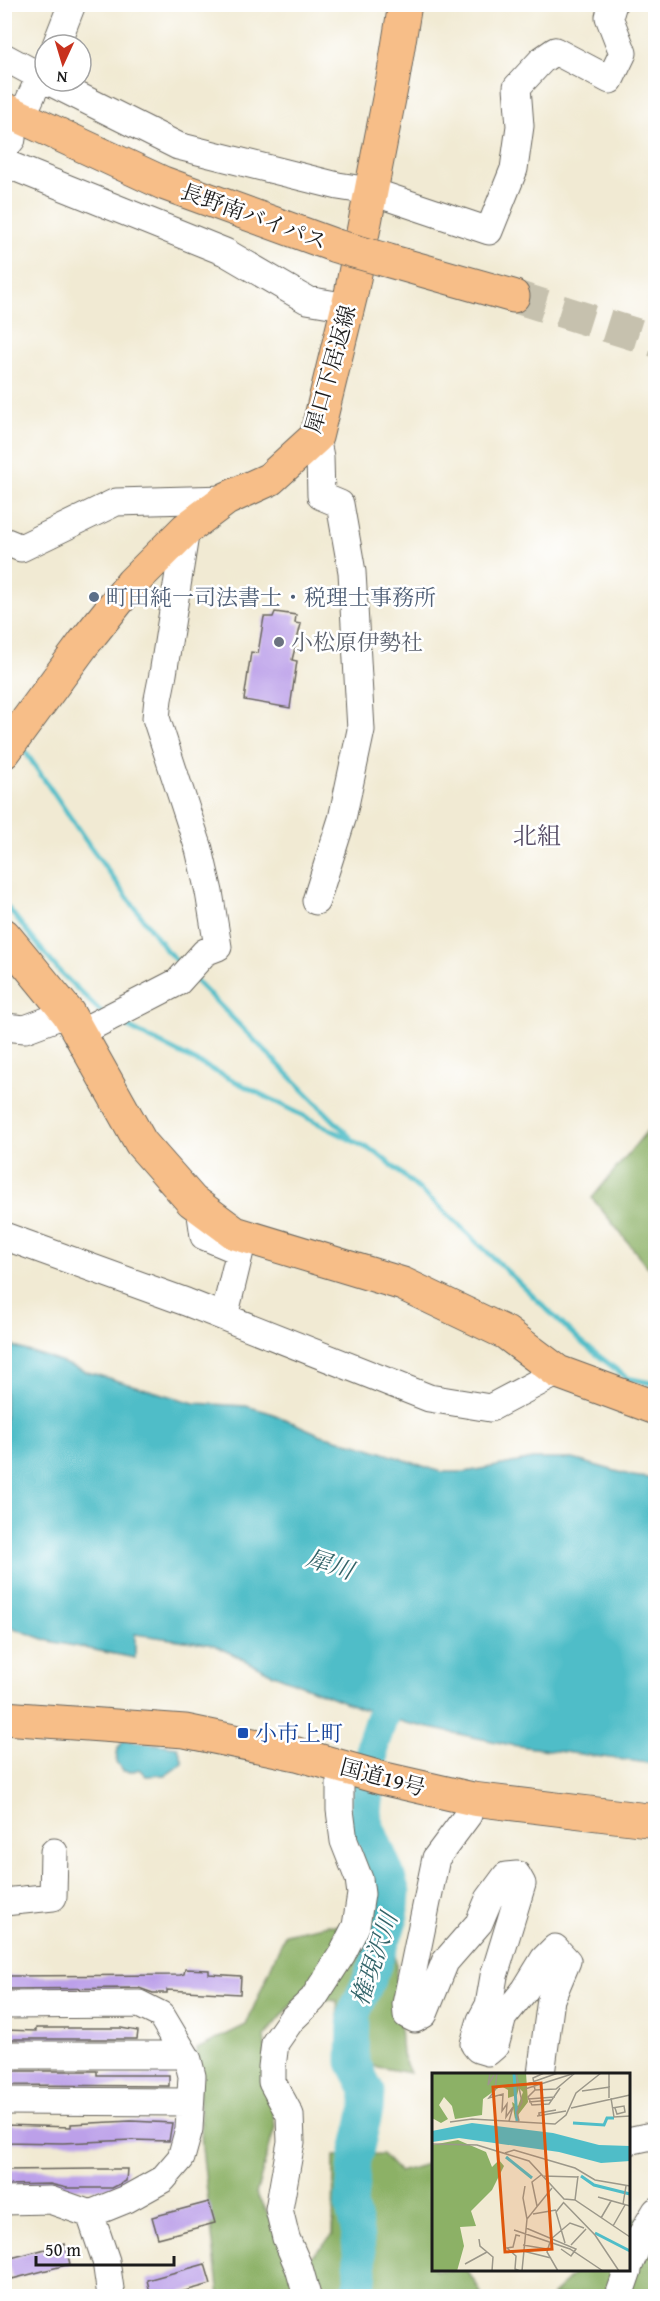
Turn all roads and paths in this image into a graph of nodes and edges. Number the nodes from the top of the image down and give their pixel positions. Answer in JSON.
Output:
{"nodes":[{"id":1,"x":72,"y":4,"type":"edge"},
{"id":2,"x":405,"y":4,"type":"edge"},
{"id":3,"x":613,"y":4,"type":"edge"},
{"id":4,"x":61,"y":33,"type":"edge"},
{"id":5,"x":4,"y":57,"type":"edge"},
{"id":6,"x":33,"y":70,"type":"edge"},
{"id":7,"x":35,"y":93,"type":"edge"},
{"id":8,"x":77,"y":93,"type":"edge"},
{"id":9,"x":11,"y":133,"type":"edge"},
{"id":10,"x":370,"y":191,"type":"junction"},
{"id":11,"x":513,"y":296,"type":"tunnel mouth"},
{"id":12,"x":348,"y":308,"type":"junction"},
{"id":13,"x":316,"y":437,"type":"junction"},
{"id":14,"x":226,"y":499,"type":"junction"},
{"id":15,"x":186,"y":529,"type":"junction"},
{"id":16,"x":4,"y":541,"type":"edge"},
{"id":17,"x":4,"y":752,"type":"edge"},
{"id":18,"x":316,"y":901,"type":"dead end"},
{"id":19,"x":4,"y":935,"type":"edge"},
{"id":20,"x":73,"y":1023,"type":"junction"},
{"id":21,"x":4,"y":1026,"type":"edge"},
{"id":22,"x":200,"y":1208,"type":"junction"},
{"id":23,"x":4,"y":1236,"type":"edge"},
{"id":24,"x":224,"y":1317,"type":"junction"},
{"id":25,"x":558,"y":1372,"type":"junction"},
{"id":26,"x":656,"y":1408,"type":"edge"},
{"id":27,"x":4,"y":1718,"type":"edge"},
{"id":28,"x":358,"y":1771,"type":"junction"},
{"id":29,"x":473,"y":1799,"type":"junction"},
{"id":30,"x":656,"y":1821,"type":"edge"},
{"id":31,"x":54,"y":1852,"type":"dead end"},
{"id":32,"x":4,"y":1902,"type":"edge"},
{"id":33,"x":4,"y":2005,"type":"edge"},
{"id":34,"x":4,"y":2055,"type":"edge"},
{"id":35,"x":184,"y":2055,"type":"junction"},
{"id":36,"x":541,"y":2073,"type":"edge"},
{"id":37,"x":4,"y":2101,"type":"edge"},
{"id":38,"x":189,"y":2102,"type":"junction"},
{"id":39,"x":656,"y":2135,"type":"edge"},
{"id":40,"x":630,"y":2141,"type":"edge"},
{"id":41,"x":4,"y":2201,"type":"edge"},
{"id":42,"x":656,"y":2211,"type":"edge"},
{"id":43,"x":90,"y":2214,"type":"junction"},
{"id":44,"x":630,"y":2264,"type":"edge"},
{"id":45,"x":627,"y":2271,"type":"edge"},
{"id":46,"x":111,"y":2296,"type":"edge"},
{"id":47,"x":307,"y":2296,"type":"edge"},
{"id":48,"x":619,"y":2296,"type":"edge"}],
"edges":[{"from":1,"to":4,"type":"street"},
{"from":2,"to":10,"type":"main road","name":"犀口下居返線"},
{"from":3,"to":10,"type":"street"},
{"from":5,"to":6,"type":"street"},
{"from":7,"to":9,"type":"street"},
{"from":8,"to":10,"type":"street"},
{"from":9,"to":11,"type":"main road","name":"長野南バイパス","bridge":true},
{"from":9,"to":12,"type":"street"},
{"from":10,"to":12,"type":"main road","name":"犀口下居返線"},
{"from":12,"to":13,"type":"main road","name":"犀口下居返線"},
{"from":13,"to":14,"type":"main road","name":"犀口下居返線"},
{"from":13,"to":18,"type":"street"},
{"from":14,"to":15,"type":"main road","name":"犀口下居返線"},
{"from":14,"to":16,"type":"street"},
{"from":15,"to":17,"type":"main road","name":"犀口下居返線"},
{"from":15,"to":20,"type":"street"},
{"from":19,"to":20,"type":"main road"},
{"from":20,"to":21,"type":"street"},
{"from":20,"to":22,"type":"main road"},
{"from":22,"to":24,"type":"street"},
{"from":22,"to":25,"type":"main road"},
{"from":23,"to":24,"type":"street"},
{"from":24,"to":25,"type":"street"},
{"from":25,"to":26,"type":"main road"},
{"from":27,"to":28,"type":"main road","name":"国道19号"},
{"from":28,"to":29,"type":"main road","name":"国道19号"},
{"from":28,"to":47,"type":"street"},
{"from":29,"to":30,"type":"main road","name":"国道19号"},
{"from":29,"to":36,"type":"street"},
{"from":31,"to":32,"type":"street"},
{"from":33,"to":35,"type":"street"},
{"from":34,"to":35,"type":"street"},
{"from":35,"to":38,"type":"street"},
{"from":37,"to":38,"type":"street"},
{"from":38,"to":43,"type":"street"},
{"from":39,"to":40,"type":"street"},
{"from":41,"to":43,"type":"street"},
{"from":42,"to":44,"type":"street"},
{"from":43,"to":46,"type":"street"},
{"from":45,"to":48,"type":"street"}]}
